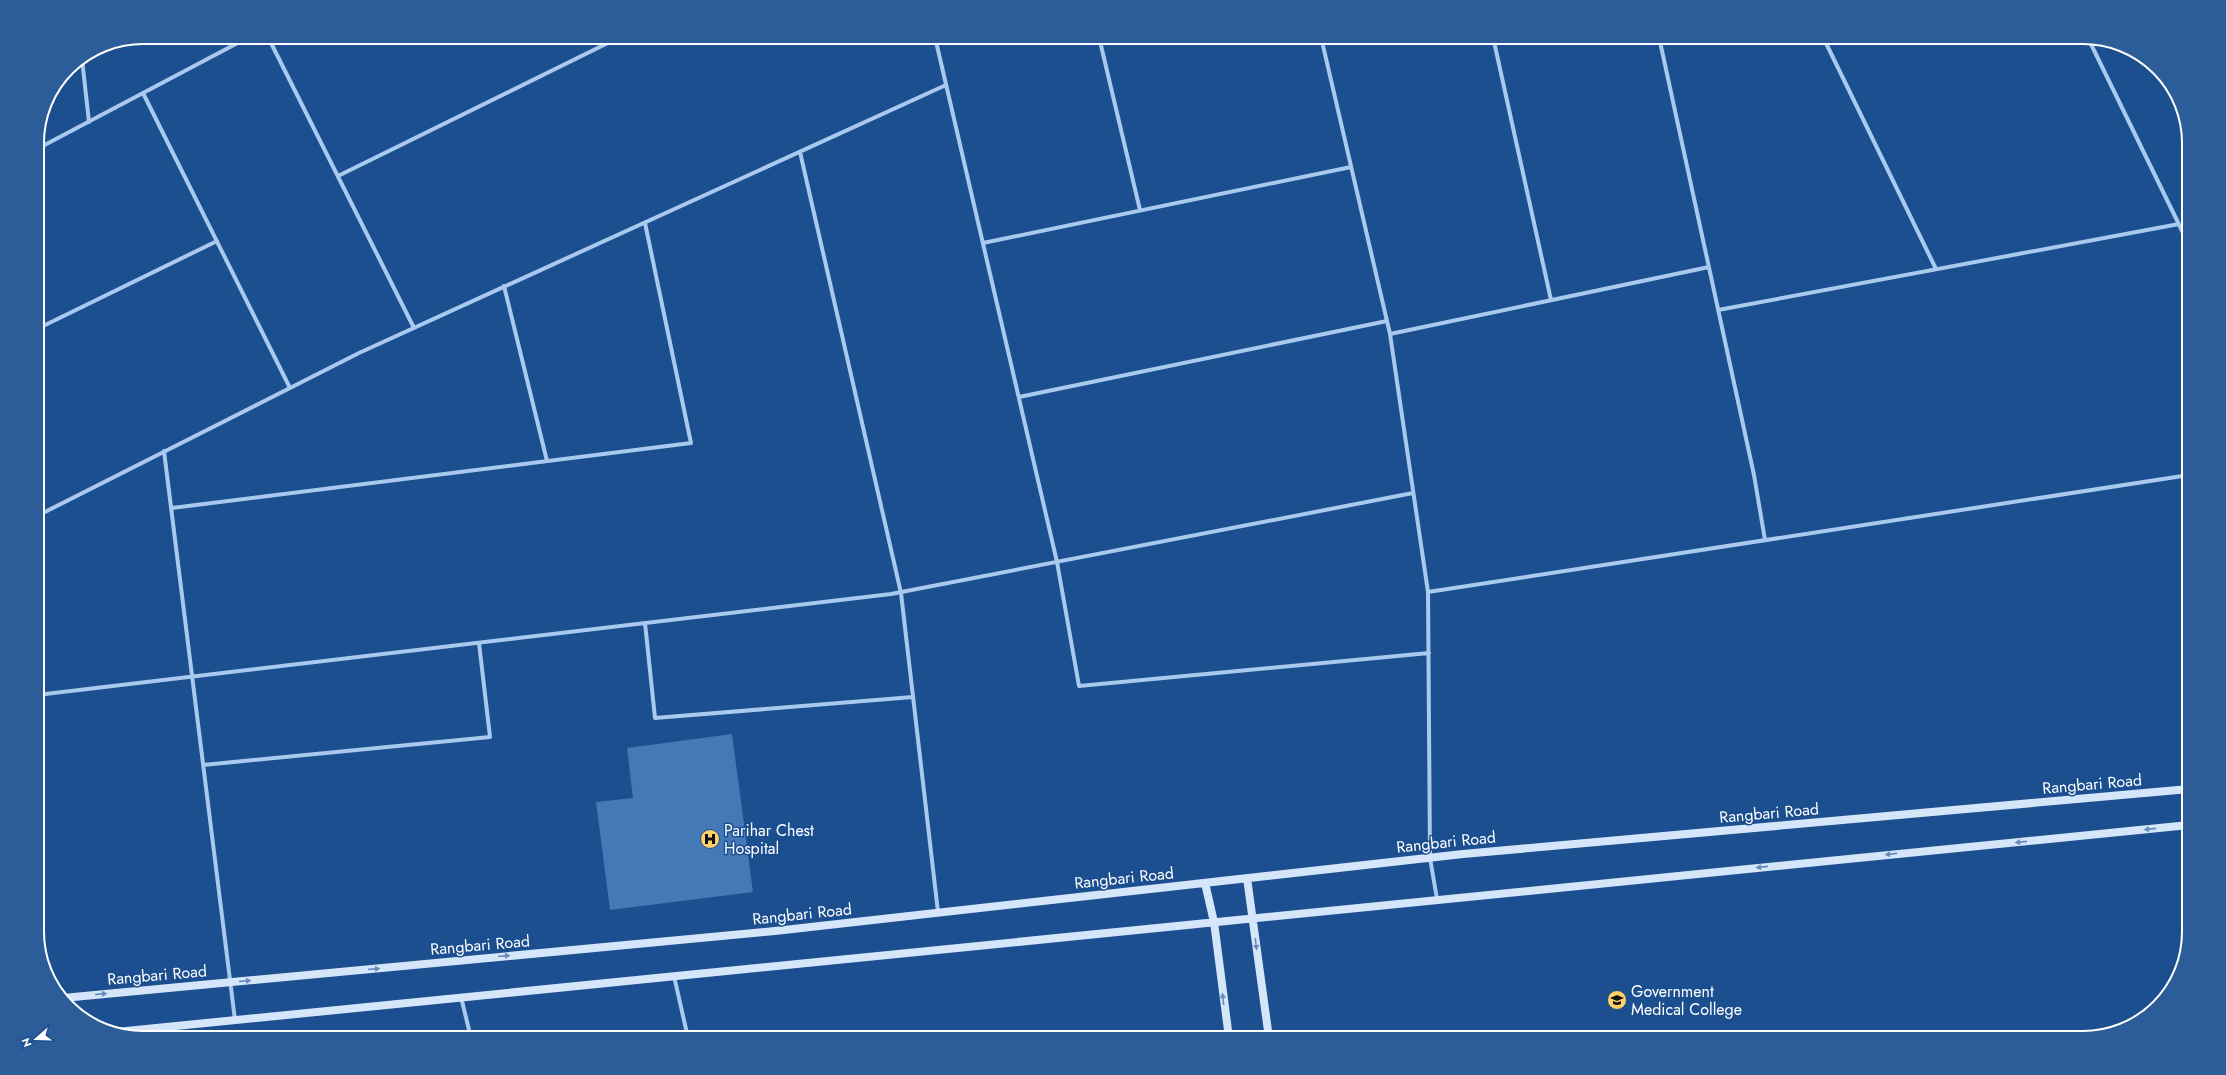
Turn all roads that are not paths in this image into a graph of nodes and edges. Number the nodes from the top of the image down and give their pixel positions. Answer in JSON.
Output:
{"nodes":[{"id":1,"x":236,"y":44,"type":"edge"},
{"id":2,"x":272,"y":44,"type":"edge"},
{"id":3,"x":606,"y":44,"type":"edge"},
{"id":4,"x":937,"y":44,"type":"edge"},
{"id":5,"x":1101,"y":44,"type":"edge"},
{"id":6,"x":1323,"y":44,"type":"edge"},
{"id":7,"x":1495,"y":44,"type":"edge"},
{"id":8,"x":1661,"y":44,"type":"edge"},
{"id":9,"x":1826,"y":44,"type":"edge"},
{"id":10,"x":2091,"y":45,"type":"edge"},
{"id":11,"x":83,"y":64,"type":"edge"},
{"id":12,"x":946,"y":85,"type":"junction"},
{"id":13,"x":143,"y":93,"type":"junction"},
{"id":14,"x":89,"y":122,"type":"junction"},
{"id":15,"x":44,"y":145,"type":"edge"},
{"id":16,"x":800,"y":152,"type":"junction"},
{"id":17,"x":1351,"y":167,"type":"junction"},
{"id":18,"x":338,"y":176,"type":"junction"},
{"id":19,"x":1140,"y":210,"type":"junction"},
{"id":20,"x":645,"y":222,"type":"junction"},
{"id":21,"x":2179,"y":224,"type":"junction"},
{"id":22,"x":2182,"y":230,"type":"edge"},
{"id":23,"x":217,"y":242,"type":"junction"},
{"id":24,"x":983,"y":243,"type":"junction"},
{"id":25,"x":1709,"y":267,"type":"junction"},
{"id":26,"x":1936,"y":269,"type":"junction"},
{"id":27,"x":504,"y":286,"type":"junction"},
{"id":28,"x":1551,"y":300,"type":"junction"},
{"id":29,"x":1718,"y":310,"type":"junction"},
{"id":30,"x":1387,"y":321,"type":"junction"},
{"id":31,"x":44,"y":326,"type":"edge"},
{"id":32,"x":414,"y":328,"type":"junction"},
{"id":33,"x":1390,"y":334,"type":"junction"},
{"id":34,"x":290,"y":388,"type":"junction"},
{"id":35,"x":1019,"y":397,"type":"junction"},
{"id":36,"x":164,"y":451,"type":"junction"},
{"id":37,"x":547,"y":461,"type":"junction"},
{"id":38,"x":2182,"y":476,"type":"edge"},
{"id":39,"x":1414,"y":493,"type":"junction"},
{"id":40,"x":172,"y":508,"type":"junction"},
{"id":41,"x":44,"y":512,"type":"edge"},
{"id":42,"x":1765,"y":540,"type":"junction"},
{"id":43,"x":1057,"y":562,"type":"junction"},
{"id":44,"x":901,"y":592,"type":"junction"},
{"id":45,"x":1428,"y":592,"type":"junction"},
{"id":46,"x":645,"y":623,"type":"junction"},
{"id":47,"x":479,"y":643,"type":"junction"},
{"id":48,"x":1429,"y":653,"type":"junction"},
{"id":49,"x":192,"y":676,"type":"junction"},
{"id":50,"x":44,"y":694,"type":"edge"},
{"id":51,"x":913,"y":697,"type":"junction"},
{"id":52,"x":203,"y":765,"type":"junction"},
{"id":53,"x":2182,"y":790,"type":"edge"},
{"id":54,"x":2182,"y":826,"type":"edge"},
{"id":55,"x":1430,"y":858,"type":"junction"},
{"id":56,"x":1247,"y":878,"type":"junction"},
{"id":57,"x":1205,"y":883,"type":"junction"},
{"id":58,"x":1438,"y":900,"type":"junction"},
{"id":59,"x":938,"y":913,"type":"junction"},
{"id":60,"x":1253,"y":918,"type":"junction"},
{"id":61,"x":1214,"y":922,"type":"junction"},
{"id":62,"x":674,"y":976,"type":"junction"},
{"id":63,"x":230,"y":982,"type":"junction"},
{"id":64,"x":68,"y":997,"type":"edge"},
{"id":65,"x":461,"y":997,"type":"junction"},
{"id":66,"x":235,"y":1020,"type":"junction"},
{"id":67,"x":133,"y":1030,"type":"edge"},
{"id":68,"x":469,"y":1031,"type":"edge"},
{"id":69,"x":686,"y":1031,"type":"edge"},
{"id":70,"x":1228,"y":1031,"type":"edge"},
{"id":71,"x":1268,"y":1031,"type":"edge"}],
"edges":[{"from":1,"to":13,"type":"street"},
{"from":2,"to":18,"type":"street"},
{"from":3,"to":18,"type":"street"},
{"from":4,"to":12,"type":"street"},
{"from":5,"to":19,"type":"street"},
{"from":6,"to":17,"type":"street"},
{"from":7,"to":28,"type":"street"},
{"from":8,"to":25,"type":"street"},
{"from":9,"to":26,"type":"street"},
{"from":10,"to":21,"type":"street"},
{"from":11,"to":14,"type":"street"},
{"from":12,"to":16,"type":"street"},
{"from":12,"to":24,"type":"street"},
{"from":13,"to":14,"type":"street"},
{"from":13,"to":23,"type":"street"},
{"from":14,"to":15,"type":"street"},
{"from":16,"to":20,"type":"street"},
{"from":16,"to":44,"type":"street"},
{"from":17,"to":19,"type":"street"},
{"from":17,"to":30,"type":"street"},
{"from":18,"to":32,"type":"street"},
{"from":19,"to":24,"type":"street"},
{"from":20,"to":27,"type":"street"},
{"from":20,"to":37,"type":"street"},
{"from":21,"to":22,"type":"street"},
{"from":21,"to":26,"type":"street"},
{"from":23,"to":31,"type":"street"},
{"from":23,"to":34,"type":"street"},
{"from":24,"to":35,"type":"street"},
{"from":25,"to":28,"type":"street"},
{"from":25,"to":29,"type":"street"},
{"from":26,"to":29,"type":"street"},
{"from":27,"to":32,"type":"street"},
{"from":27,"to":37,"type":"street"},
{"from":28,"to":33,"type":"street"},
{"from":29,"to":42,"type":"street"},
{"from":30,"to":33,"type":"street"},
{"from":30,"to":35,"type":"street"},
{"from":32,"to":34,"type":"street"},
{"from":33,"to":39,"type":"street"},
{"from":34,"to":36,"type":"street"},
{"from":35,"to":43,"type":"street"},
{"from":36,"to":40,"type":"street"},
{"from":36,"to":41,"type":"street"},
{"from":37,"to":40,"type":"street"},
{"from":38,"to":42,"type":"street"},
{"from":39,"to":43,"type":"street"},
{"from":39,"to":45,"type":"street"},
{"from":40,"to":49,"type":"street"},
{"from":42,"to":45,"type":"street"},
{"from":43,"to":44,"type":"street"},
{"from":43,"to":48,"type":"street"},
{"from":44,"to":46,"type":"street"},
{"from":44,"to":51,"type":"street"},
{"from":45,"to":48,"type":"street"},
{"from":46,"to":47,"type":"street"},
{"from":46,"to":51,"type":"street"},
{"from":47,"to":49,"type":"street"},
{"from":47,"to":52,"type":"street"},
{"from":48,"to":55,"type":"street"},
{"from":49,"to":50,"type":"street"},
{"from":49,"to":52,"type":"street"},
{"from":51,"to":59,"type":"street"},
{"from":52,"to":63,"type":"street"},
{"from":53,"to":55,"type":"street","name":"Rangbari Road"},
{"from":54,"to":58,"type":"street","one_way":true},
{"from":55,"to":56,"type":"street","name":"Rangbari Road"},
{"from":55,"to":58,"type":"street"},
{"from":56,"to":57,"type":"street","name":"Rangbari Road"},
{"from":56,"to":60,"type":"street"},
{"from":57,"to":59,"type":"street","name":"Rangbari Road"},
{"from":57,"to":61,"type":"street"},
{"from":58,"to":60,"type":"street"},
{"from":63,"to":59,"type":"street","name":"Rangbari Road","one_way":true},
{"from":60,"to":61,"type":"street"},
{"from":60,"to":71,"type":"street","one_way":true},
{"from":61,"to":62,"type":"street"},
{"from":70,"to":61,"type":"street","one_way":true},
{"from":62,"to":65,"type":"street"},
{"from":62,"to":69,"type":"street"},
{"from":64,"to":63,"type":"street","name":"Rangbari Road","one_way":true},
{"from":63,"to":66,"type":"street"},
{"from":65,"to":66,"type":"street"},
{"from":65,"to":68,"type":"street"},
{"from":66,"to":67,"type":"street"}]}
